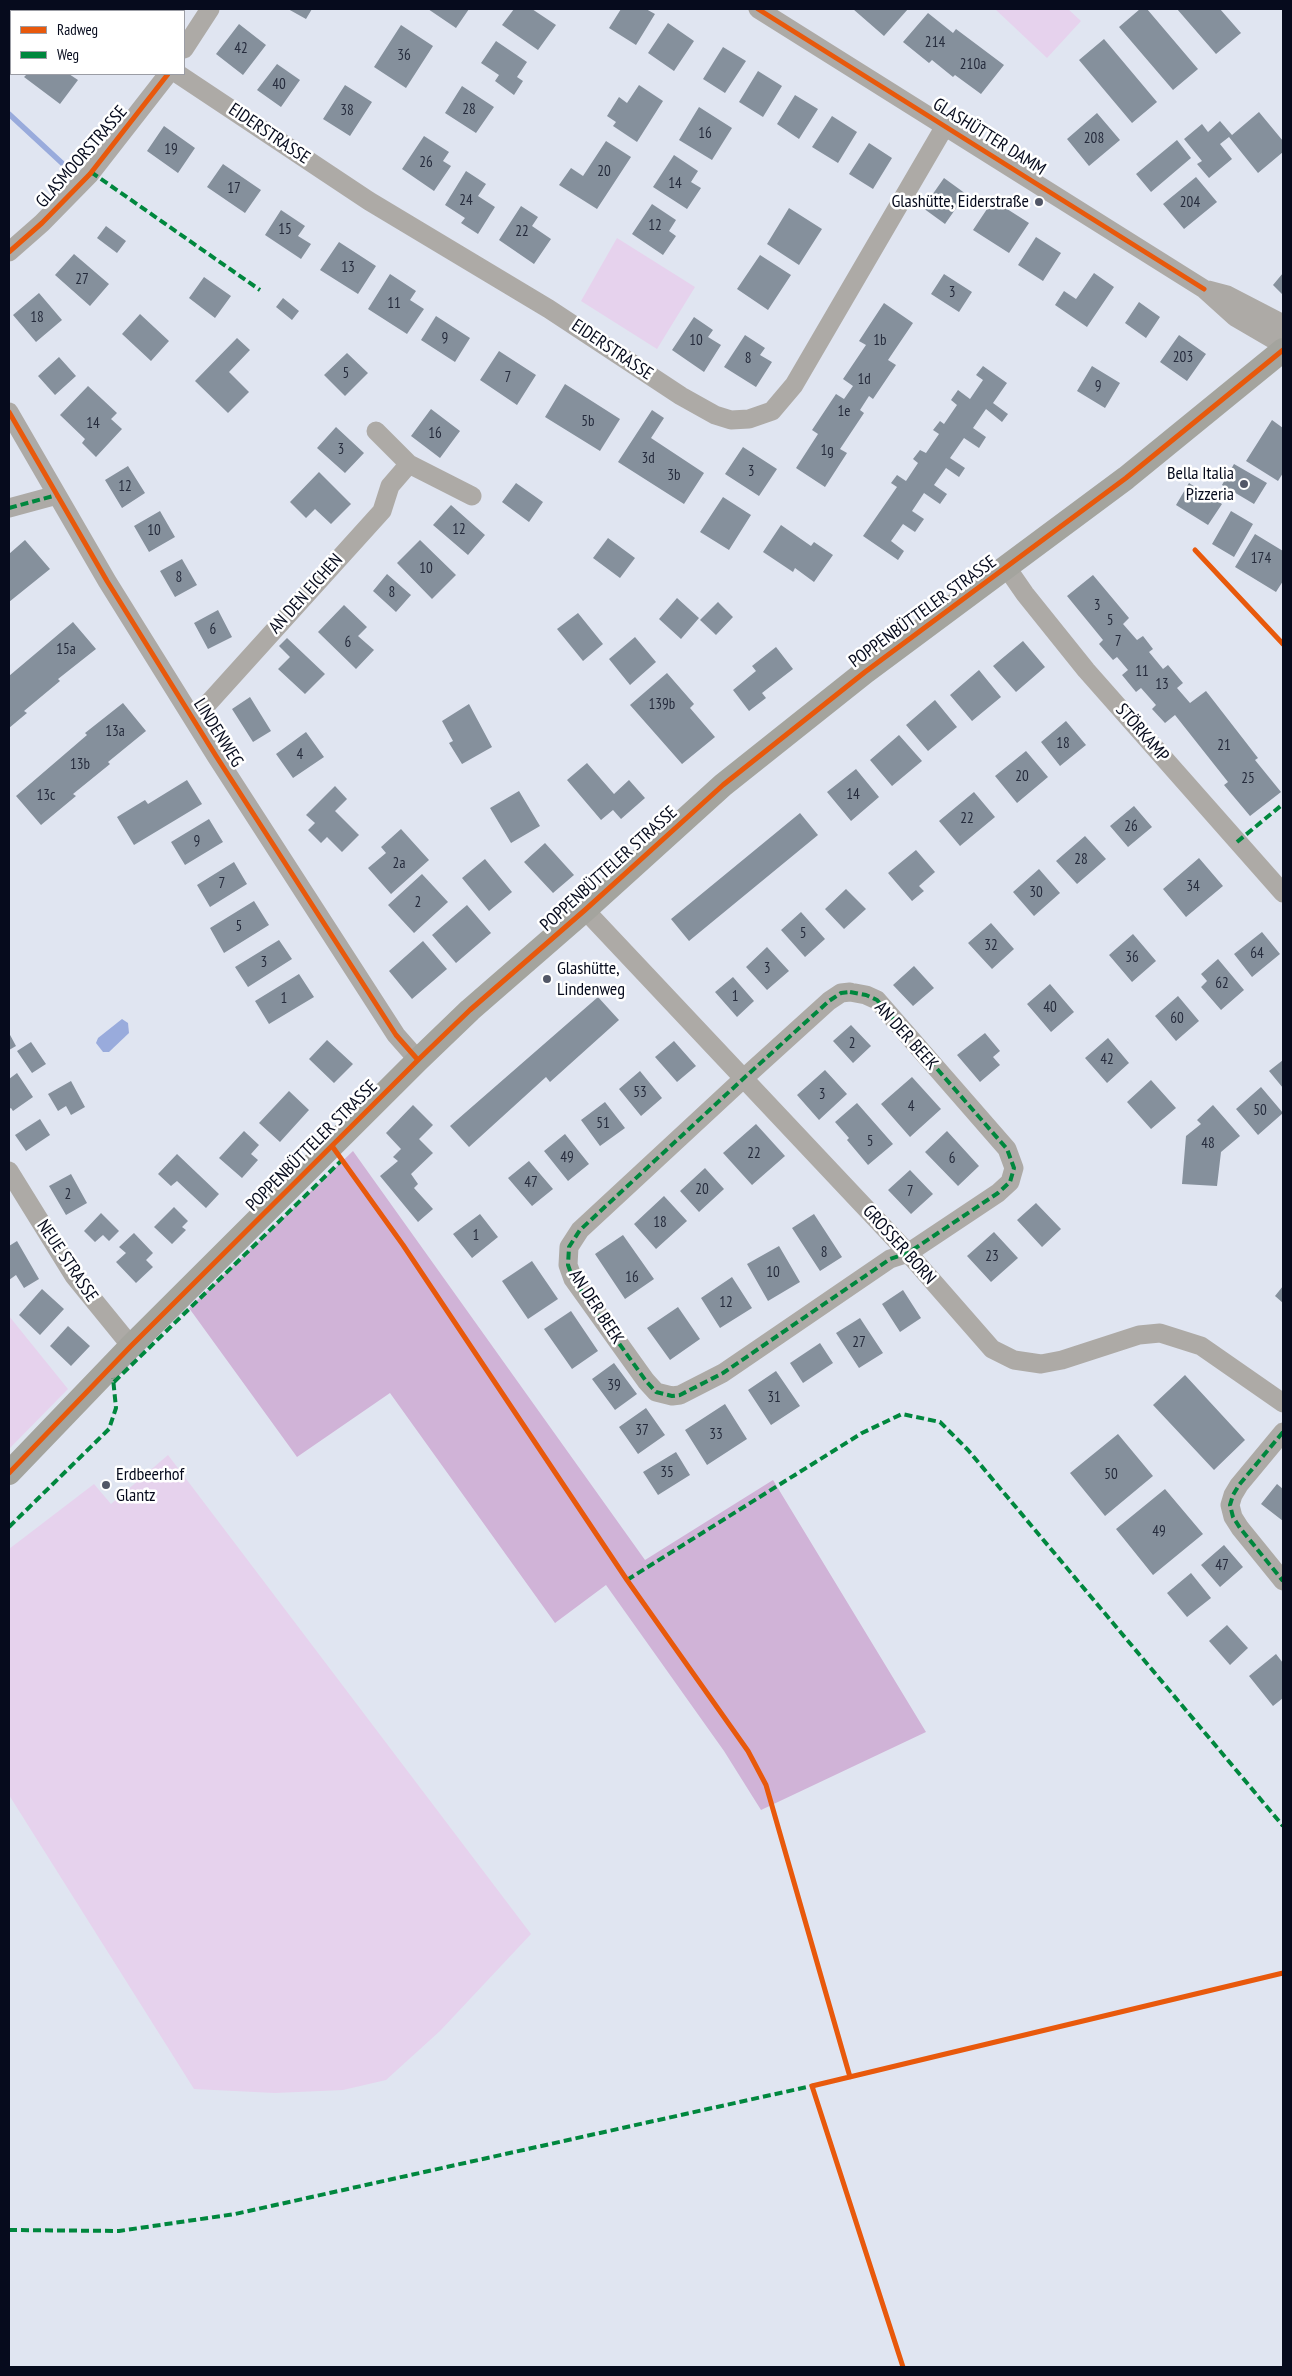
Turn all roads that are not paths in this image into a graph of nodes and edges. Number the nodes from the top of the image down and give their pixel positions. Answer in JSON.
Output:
{"nodes":[{"id":1,"x":210,"y":9,"type":"edge"},
{"id":2,"x":758,"y":9,"type":"edge"},
{"id":3,"x":185,"y":46,"type":"edge"},
{"id":4,"x":167,"y":75,"type":"edge"},
{"id":5,"x":180,"y":75,"type":"edge"},
{"id":6,"x":945,"y":126,"type":"junction"},
{"id":7,"x":9,"y":252,"type":"edge"},
{"id":8,"x":1204,"y":289,"type":"junction"},
{"id":9,"x":1283,"y":324,"type":"edge"},
{"id":10,"x":1283,"y":344,"type":"edge"},
{"id":11,"x":1283,"y":350,"type":"edge"},
{"id":12,"x":9,"y":412,"type":"edge"},
{"id":13,"x":376,"y":432,"type":"dead end"},
{"id":14,"x":409,"y":464,"type":"junction"},
{"id":15,"x":57,"y":495,"type":"junction"},
{"id":16,"x":472,"y":496,"type":"dead end"},
{"id":17,"x":9,"y":508,"type":"edge"},
{"id":18,"x":1007,"y":568,"type":"junction"},
{"id":19,"x":194,"y":719,"type":"junction"},
{"id":20,"x":1283,"y":893,"type":"edge"},
{"id":21,"x":586,"y":910,"type":"junction"},
{"id":22,"x":418,"y":1060,"type":"junction"},
{"id":23,"x":744,"y":1078,"type":"junction"},
{"id":24,"x":9,"y":1171,"type":"edge"},
{"id":25,"x":908,"y":1253,"type":"junction"},
{"id":26,"x":131,"y":1346,"type":"junction"},
{"id":27,"x":1283,"y":1403,"type":"edge"},
{"id":28,"x":1283,"y":1432,"type":"edge"},
{"id":29,"x":9,"y":1473,"type":"edge"},
{"id":30,"x":1283,"y":1581,"type":"edge"}],
"edges":[{"from":1,"to":3,"type":"street"},
{"from":2,"to":6,"type":"street","name":"GLASHÜTTER DAMM"},
{"from":4,"to":7,"type":"street","name":"GLASMOORSTRASSE"},
{"from":5,"to":6,"type":"street","name":"EIDERSTRASSE"},
{"from":6,"to":8,"type":"street","name":"GLASHÜTTER DAMM"},
{"from":8,"to":9,"type":"street","name":"GLASHÜTTER DAMM"},
{"from":8,"to":10,"type":"street","name":"GLASHÜTTER DAMM"},
{"from":11,"to":18,"type":"main road","name":"POPPENBÜTTELER STRASSE"},
{"from":12,"to":15,"type":"street","name":"LINDENWEG"},
{"from":13,"to":14,"type":"street"},
{"from":14,"to":16,"type":"street"},
{"from":14,"to":19,"type":"street","name":"AN DEN EICHEN"},
{"from":15,"to":17,"type":"street"},
{"from":15,"to":19,"type":"street","name":"LINDENWEG"},
{"from":18,"to":20,"type":"street","name":"STÖRKAMP"},
{"from":18,"to":21,"type":"main road","name":"POPPENBÜTTELER STRASSE"},
{"from":19,"to":22,"type":"street","name":"LINDENWEG"},
{"from":21,"to":22,"type":"main road","name":"POPPENBÜTTELER STRASSE"},
{"from":21,"to":23,"type":"street","name":"GROSSER BORN"},
{"from":22,"to":26,"type":"main road","name":"POPPENBÜTTELER STRASSE"},
{"from":23,"to":25,"type":"street","name":"GROSSER BORN"},
{"from":23,"to":25,"type":"street","name":"AN DER BEEK"},
{"from":23,"to":25,"type":"street","name":"AN DER BEEK"},
{"from":24,"to":26,"type":"street","name":"NEUE STRASSE"},
{"from":25,"to":27,"type":"street","name":"GROSSER BORN"},
{"from":26,"to":29,"type":"main road","name":"POPPENBÜTTELER STRASSE"},
{"from":28,"to":30,"type":"street"}]}
